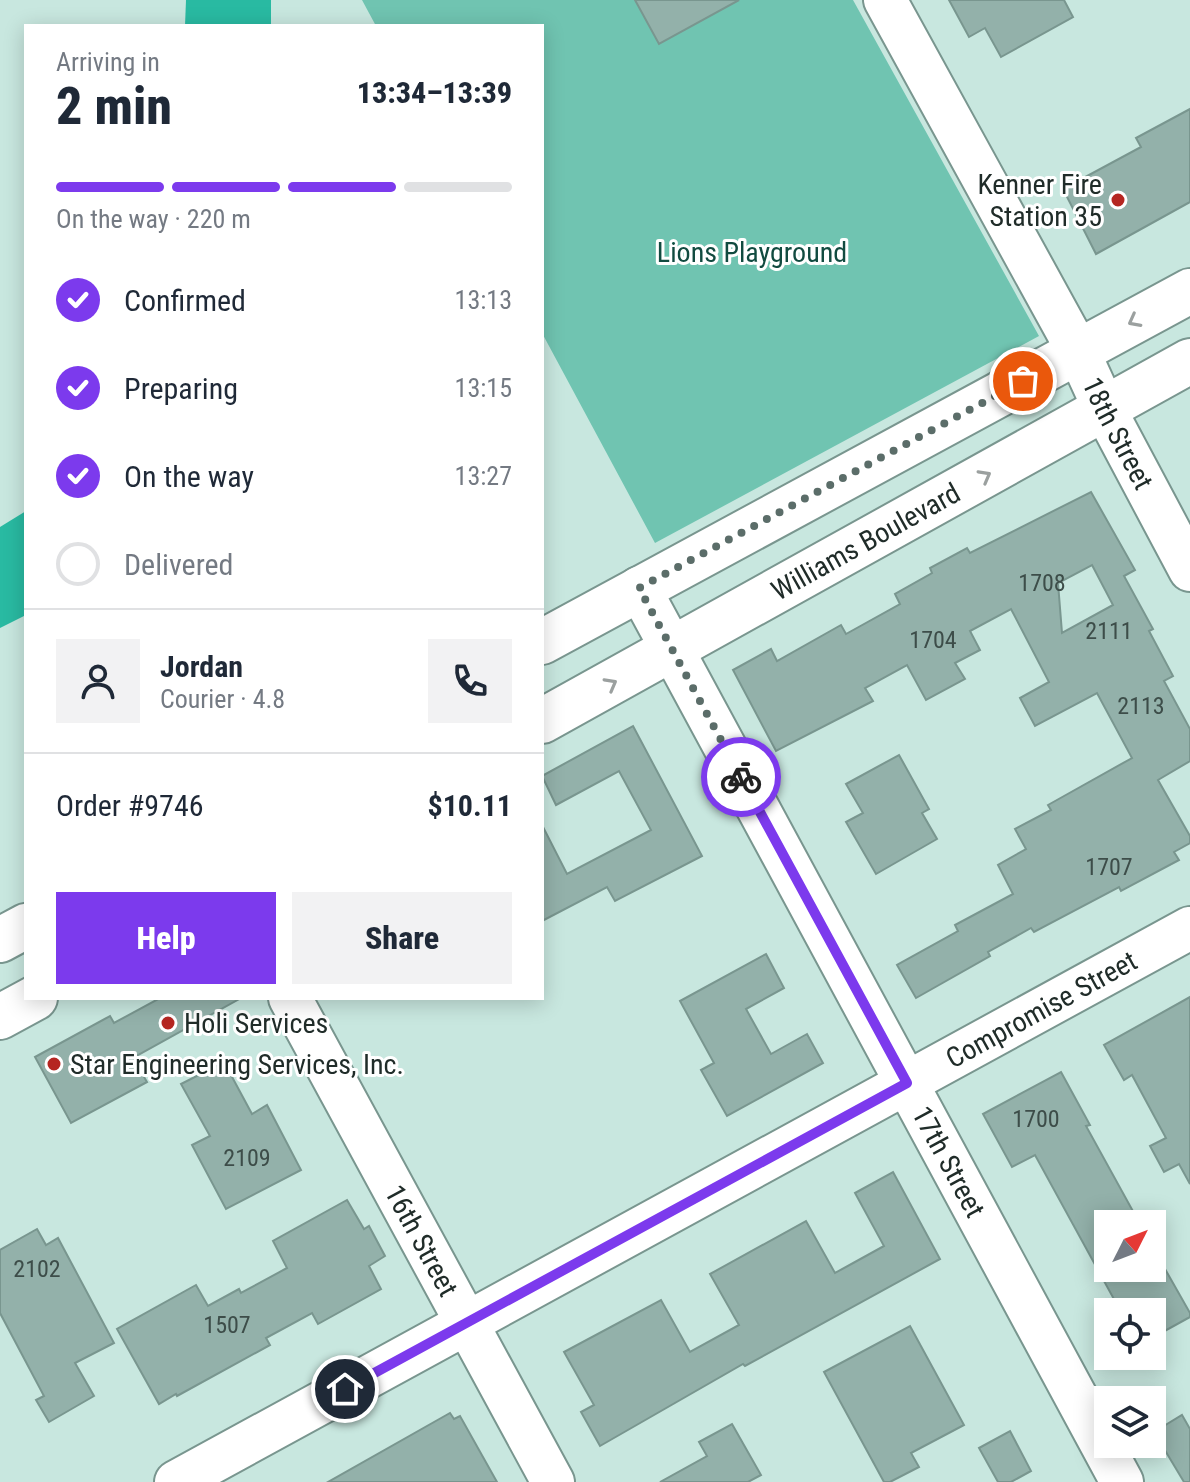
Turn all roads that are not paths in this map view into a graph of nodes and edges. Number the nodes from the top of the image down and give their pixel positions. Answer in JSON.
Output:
{"nodes":[{"id":1,"x":885,"y":0,"type":"edge"},
{"id":2,"x":1190,"y":291,"type":"edge"},
{"id":3,"x":1078,"y":351,"type":"junction"},
{"id":4,"x":1190,"y":361,"type":"edge"},
{"id":5,"x":1105,"y":410,"type":"junction"},
{"id":6,"x":1190,"y":570,"type":"edge"},
{"id":7,"x":639,"y":588,"type":"junction"},
{"id":8,"x":544,"y":641,"type":"edge"},
{"id":9,"x":673,"y":650,"type":"junction"},
{"id":10,"x":544,"y":720,"type":"edge"},
{"id":11,"x":24,"y":927,"type":"edge"},
{"id":12,"x":1190,"y":928,"type":"edge"},
{"id":13,"x":0,"y":940,"type":"edge"},
{"id":14,"x":31,"y":1000,"type":"edge"},
{"id":15,"x":291,"y":1000,"type":"edge"},
{"id":16,"x":0,"y":1017,"type":"edge"},
{"id":17,"x":907,"y":1083,"type":"junction"},
{"id":18,"x":466,"y":1323,"type":"junction"},
{"id":19,"x":176,"y":1482,"type":"edge"},
{"id":20,"x":553,"y":1482,"type":"edge"},
{"id":21,"x":1122,"y":1482,"type":"edge"}],
"edges":[{"from":1,"to":3,"type":"street","name":"18th Street"},
{"from":2,"to":3,"type":"main road","one_way":true},
{"from":3,"to":5,"type":"street","name":"18th Street"},
{"from":3,"to":7,"type":"main road"},
{"from":4,"to":5,"type":"main road","name":"Williams Boulevard"},
{"from":5,"to":6,"type":"street","name":"18th Street"},
{"from":9,"to":5,"type":"main road","name":"Williams Boulevard","one_way":true},
{"from":7,"to":8,"type":"main road"},
{"from":7,"to":9,"type":"street","name":"17th Street"},
{"from":10,"to":9,"type":"main road","name":"Williams Boulevard","one_way":true},
{"from":9,"to":17,"type":"street","name":"17th Street"},
{"from":11,"to":13,"type":"main road"},
{"from":12,"to":17,"type":"street","name":"Compromise Street"},
{"from":14,"to":16,"type":"main road"},
{"from":15,"to":18,"type":"street","name":"16th Street"},
{"from":17,"to":18,"type":"street","name":"Compromise Street"},
{"from":17,"to":21,"type":"street","name":"17th Street"},
{"from":18,"to":19,"type":"street","name":"Compromise Street"},
{"from":18,"to":20,"type":"street","name":"16th Street"}]}
